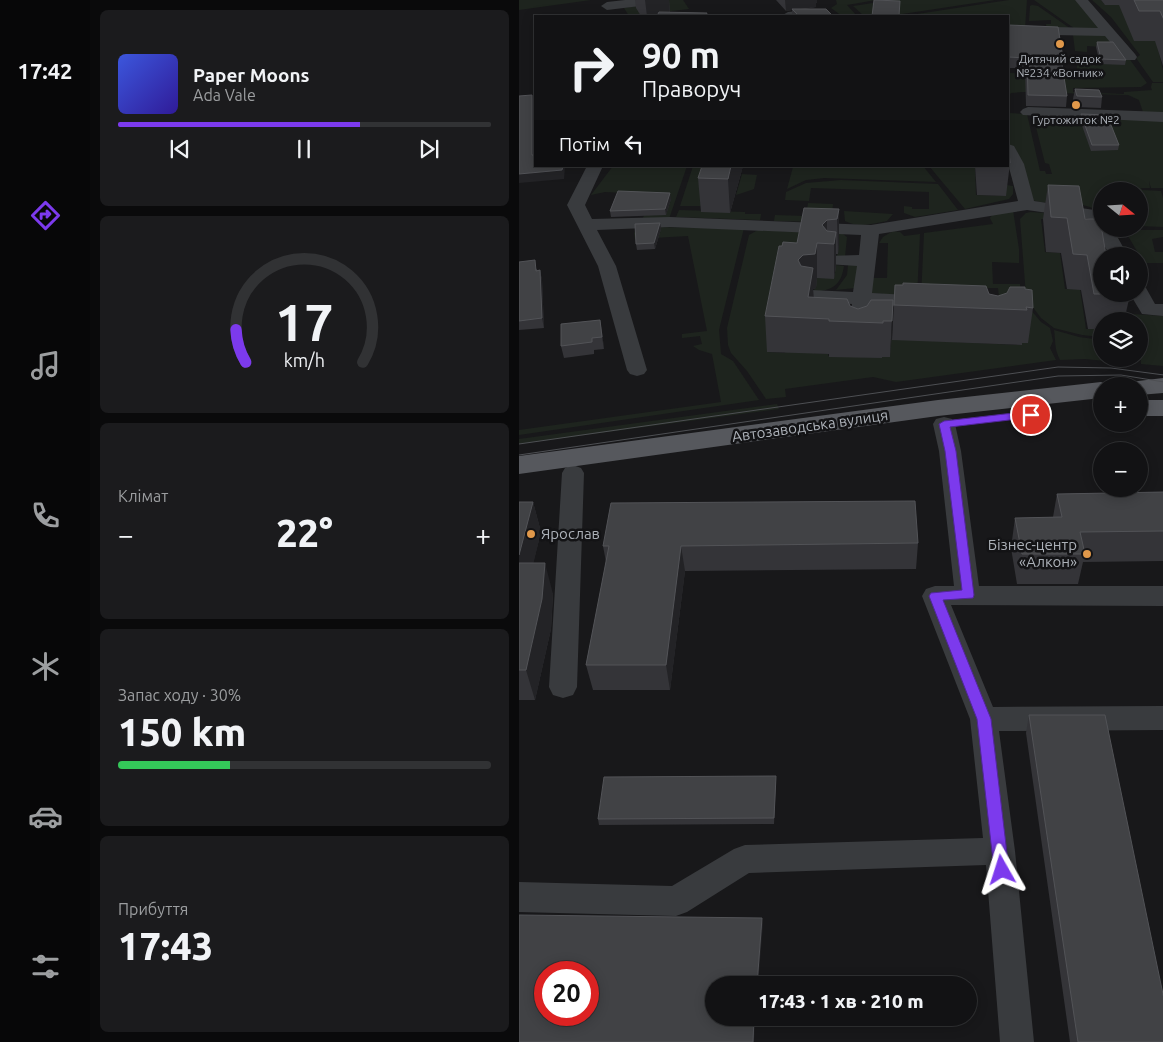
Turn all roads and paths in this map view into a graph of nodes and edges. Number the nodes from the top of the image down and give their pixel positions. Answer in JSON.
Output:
{"nodes":[{"id":1,"x":657,"y":0,"type":"edge"},
{"id":2,"x":1081,"y":0,"type":"edge"},
{"id":3,"x":607,"y":8,"type":"edge"},
{"id":4,"x":797,"y":15,"type":"edge"},
{"id":5,"x":822,"y":15,"type":"edge"},
{"id":6,"x":1009,"y":30,"type":"edge"},
{"id":7,"x":1109,"y":32,"type":"junction"},
{"id":8,"x":1130,"y":57,"type":"dead end"},
{"id":9,"x":1028,"y":112,"type":"dead end"},
{"id":10,"x":1163,"y":117,"type":"edge"},
{"id":11,"x":1009,"y":151,"type":"edge"},
{"id":12,"x":595,"y":167,"type":"edge"},
{"id":13,"x":1027,"y":205,"type":"junction"},
{"id":14,"x":899,"y":207,"type":"dead end"},
{"id":15,"x":1093,"y":214,"type":"edge"},
{"id":16,"x":585,"y":225,"type":"junction"},
{"id":17,"x":902,"y":225,"type":"junction"},
{"id":18,"x":871,"y":230,"type":"junction"},
{"id":19,"x":833,"y":260,"type":"edge"},
{"id":20,"x":867,"y":261,"type":"junction"},
{"id":21,"x":811,"y":296,"type":"edge"},
{"id":22,"x":863,"y":299,"type":"junction"},
{"id":23,"x":1145,"y":302,"type":"edge"},
{"id":24,"x":933,"y":309,"type":"edge"},
{"id":25,"x":1163,"y":310,"type":"edge"},
{"id":26,"x":858,"y":336,"type":"edge"},
{"id":27,"x":637,"y":370,"type":"dead end"},
{"id":28,"x":1163,"y":385,"type":"edge"},
{"id":29,"x":1148,"y":386,"type":"edge"},
{"id":30,"x":1093,"y":391,"type":"edge"},
{"id":31,"x":1148,"y":408,"type":"edge"},
{"id":32,"x":1163,"y":408,"type":"edge"},
{"id":33,"x":1093,"y":410,"type":"edge"},
{"id":34,"x":944,"y":424,"type":"junction"},
{"id":35,"x":519,"y":464,"type":"edge"},
{"id":36,"x":573,"y":473,"type":"junction"},
{"id":37,"x":519,"y":480,"type":"edge"},
{"id":38,"x":935,"y":596,"type":"junction"},
{"id":39,"x":1163,"y":596,"type":"edge"},
{"id":40,"x":563,"y":687,"type":"dead end"},
{"id":41,"x":1163,"y":718,"type":"edge"},
{"id":42,"x":984,"y":719,"type":"junction"},
{"id":43,"x":1000,"y":851,"type":"junction"},
{"id":44,"x":519,"y":897,"type":"edge"},
{"id":45,"x":1017,"y":1042,"type":"edge"}],
"edges":[{"from":1,"to":3,"type":"street"},
{"from":2,"to":7,"type":"street"},
{"from":4,"to":5,"type":"street"},
{"from":6,"to":7,"type":"street"},
{"from":7,"to":8,"type":"street"},
{"from":9,"to":10,"type":"street"},
{"from":11,"to":13,"type":"street"},
{"from":12,"to":16,"type":"street"},
{"from":13,"to":15,"type":"street"},
{"from":13,"to":17,"type":"street"},
{"from":14,"to":17,"type":"street"},
{"from":16,"to":18,"type":"street"},
{"from":16,"to":27,"type":"street"},
{"from":17,"to":18,"type":"street"},
{"from":18,"to":20,"type":"street"},
{"from":19,"to":20,"type":"street"},
{"from":20,"to":22,"type":"street"},
{"from":21,"to":22,"type":"street"},
{"from":22,"to":24,"type":"street"},
{"from":22,"to":26,"type":"street"},
{"from":23,"to":25,"type":"street"},
{"from":28,"to":29,"type":"main road"},
{"from":30,"to":35,"type":"main road","name":"Автозаводська вулиця"},
{"from":31,"to":32,"type":"main road"},
{"from":33,"to":34,"type":"main road","name":"Автозаводська вулиця"},
{"from":34,"to":36,"type":"main road","name":"Автозаводська вулиця"},
{"from":34,"to":38,"type":"street"},
{"from":36,"to":37,"type":"main road","name":"Автозаводська вулиця"},
{"from":36,"to":40,"type":"street"},
{"from":38,"to":39,"type":"street"},
{"from":38,"to":42,"type":"street"},
{"from":41,"to":42,"type":"street"},
{"from":42,"to":43,"type":"street"},
{"from":43,"to":44,"type":"street"},
{"from":43,"to":45,"type":"street"}]}
